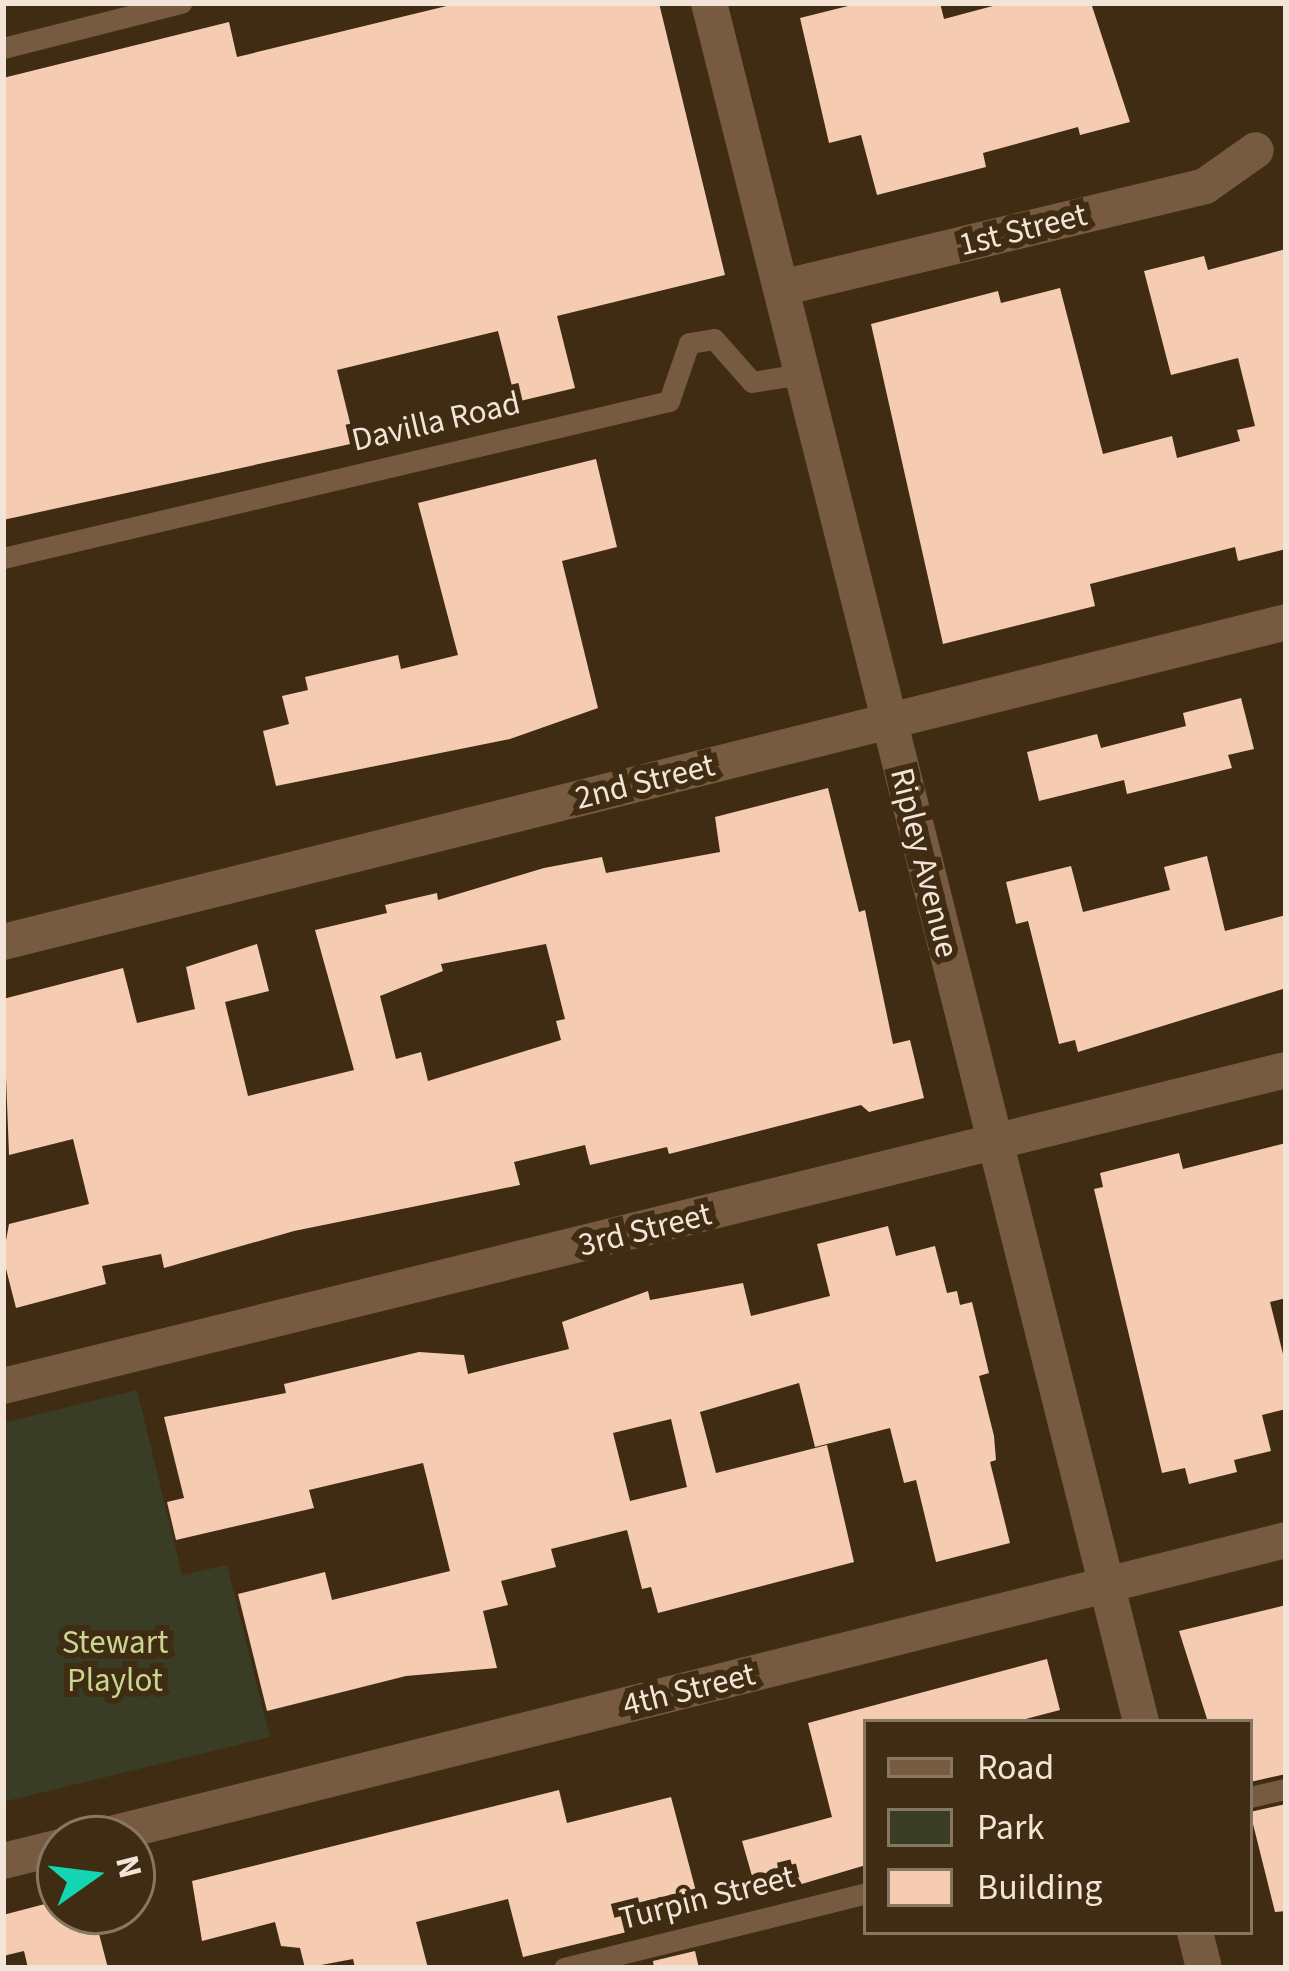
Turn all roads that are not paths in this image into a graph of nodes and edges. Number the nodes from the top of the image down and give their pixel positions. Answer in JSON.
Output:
{"nodes":[{"id":1,"x":181,"y":3,"type":"edge"},
{"id":2,"x":709,"y":3,"type":"edge"},
{"id":3,"x":3,"y":48,"type":"edge"},
{"id":4,"x":1256,"y":150,"type":"dead end"},
{"id":5,"x":781,"y":288,"type":"junction"},
{"id":6,"x":802,"y":374,"type":"junction"},
{"id":7,"x":3,"y":559,"type":"edge"},
{"id":8,"x":1286,"y":622,"type":"edge"},
{"id":9,"x":889,"y":722,"type":"junction"},
{"id":10,"x":3,"y":941,"type":"edge"},
{"id":11,"x":1286,"y":1070,"type":"edge"},
{"id":12,"x":994,"y":1143,"type":"junction"},
{"id":13,"x":3,"y":1386,"type":"edge"},
{"id":14,"x":1286,"y":1540,"type":"edge"},
{"id":15,"x":1106,"y":1586,"type":"junction"},
{"id":16,"x":1140,"y":1719,"type":"edge"},
{"id":17,"x":1286,"y":1789,"type":"edge"},
{"id":18,"x":1253,"y":1797,"type":"edge"},
{"id":19,"x":156,"y":1823,"type":"edge"},
{"id":20,"x":36,"y":1853,"type":"edge"},
{"id":21,"x":3,"y":1861,"type":"edge"},
{"id":22,"x":863,"y":1894,"type":"edge"},
{"id":23,"x":1196,"y":1935,"type":"edge"},
{"id":24,"x":564,"y":1968,"type":"edge"},
{"id":25,"x":1204,"y":1968,"type":"edge"}],
"edges":[{"from":1,"to":3,"type":"lane"},
{"from":2,"to":5,"type":"street","name":"Ripley Avenue"},
{"from":4,"to":5,"type":"street","name":"1st Street"},
{"from":5,"to":6,"type":"street","name":"Ripley Avenue"},
{"from":6,"to":7,"type":"lane","name":"Davilla Road"},
{"from":6,"to":9,"type":"street","name":"Ripley Avenue"},
{"from":8,"to":9,"type":"street","name":"2nd Street"},
{"from":9,"to":10,"type":"street","name":"2nd Street"},
{"from":9,"to":12,"type":"street","name":"Ripley Avenue"},
{"from":11,"to":12,"type":"street","name":"3rd Street"},
{"from":12,"to":13,"type":"street","name":"3rd Street"},
{"from":12,"to":15,"type":"street","name":"Ripley Avenue"},
{"from":14,"to":15,"type":"street","name":"4th Street"},
{"from":15,"to":16,"type":"street","name":"Ripley Avenue"},
{"from":15,"to":19,"type":"street","name":"4th Street"},
{"from":17,"to":18,"type":"lane"},
{"from":20,"to":21,"type":"street"},
{"from":22,"to":24,"type":"lane","name":"Turpin Street"},
{"from":23,"to":25,"type":"street"}]}
